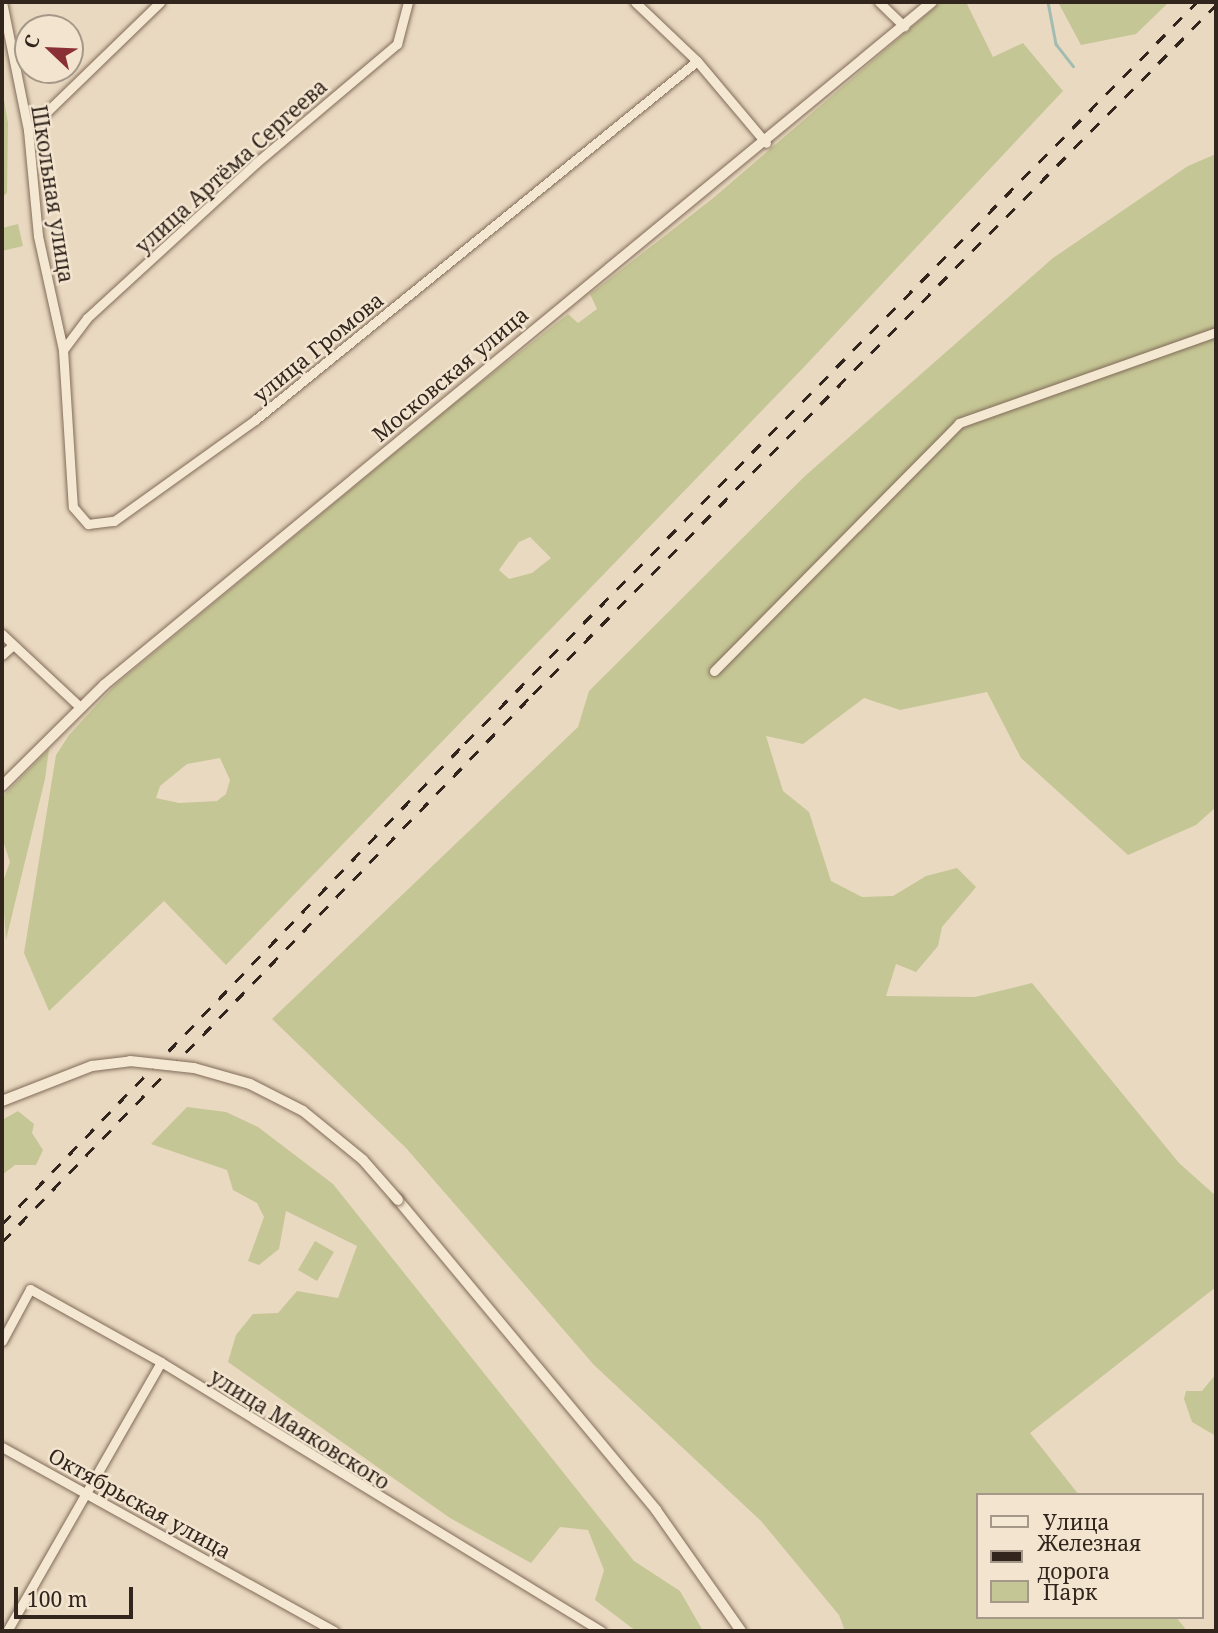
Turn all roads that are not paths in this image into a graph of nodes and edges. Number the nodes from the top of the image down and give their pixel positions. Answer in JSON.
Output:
{"nodes":[{"id":1,"x":2,"y":2,"type":"edge"},
{"id":2,"x":160,"y":2,"type":"edge"},
{"id":3,"x":408,"y":2,"type":"edge"},
{"id":4,"x":635,"y":2,"type":"edge"},
{"id":5,"x":879,"y":2,"type":"edge"},
{"id":6,"x":932,"y":2,"type":"edge"},
{"id":7,"x":904,"y":26,"type":"junction"},
{"id":8,"x":697,"y":61,"type":"junction"},
{"id":9,"x":28,"y":130,"type":"junction"},
{"id":10,"x":766,"y":143,"type":"junction"},
{"id":11,"x":1216,"y":332,"type":"edge"},
{"id":12,"x":63,"y":350,"type":"junction"},
{"id":13,"x":2,"y":634,"type":"edge"},
{"id":14,"x":13,"y":645,"type":"junction"},
{"id":15,"x":2,"y":654,"type":"edge"},
{"id":16,"x":714,"y":671,"type":"dead end"},
{"id":17,"x":80,"y":707,"type":"junction"},
{"id":18,"x":2,"y":786,"type":"edge"},
{"id":19,"x":2,"y":1101,"type":"edge"},
{"id":20,"x":2,"y":1341,"type":"edge"},
{"id":21,"x":161,"y":1362,"type":"junction"},
{"id":22,"x":2,"y":1447,"type":"edge"},
{"id":23,"x":86,"y":1492,"type":"junction"},
{"id":24,"x":6,"y":1631,"type":"edge"},
{"id":25,"x":334,"y":1631,"type":"edge"},
{"id":26,"x":601,"y":1631,"type":"edge"},
{"id":27,"x":741,"y":1631,"type":"edge"}],
"edges":[{"from":1,"to":9,"type":"street","name":"Школьная улица"},
{"from":2,"to":9,"type":"street"},
{"from":3,"to":12,"type":"street","name":"улица Артёма Сергеева"},
{"from":4,"to":8,"type":"street"},
{"from":5,"to":7,"type":"street"},
{"from":6,"to":7,"type":"street","name":"Московская улица"},
{"from":7,"to":10,"type":"street","name":"Московская улица"},
{"from":8,"to":10,"type":"street"},
{"from":8,"to":12,"type":"street","name":"улица Громова"},
{"from":9,"to":12,"type":"street","name":"Школьная улица"},
{"from":10,"to":17,"type":"street","name":"Московская улица"},
{"from":11,"to":16,"type":"street"},
{"from":13,"to":14,"type":"street"},
{"from":14,"to":15,"type":"street"},
{"from":14,"to":17,"type":"street"},
{"from":17,"to":18,"type":"street","name":"Московская улица"},
{"from":19,"to":27,"type":"street","bridge":true},
{"from":20,"to":21,"type":"street","name":"улица Маяковского"},
{"from":21,"to":23,"type":"street"},
{"from":21,"to":26,"type":"street","name":"улица Маяковского"},
{"from":22,"to":23,"type":"street","name":"Октябрьская улица"},
{"from":23,"to":24,"type":"street"},
{"from":23,"to":25,"type":"street","name":"Октябрьская улица"}]}
